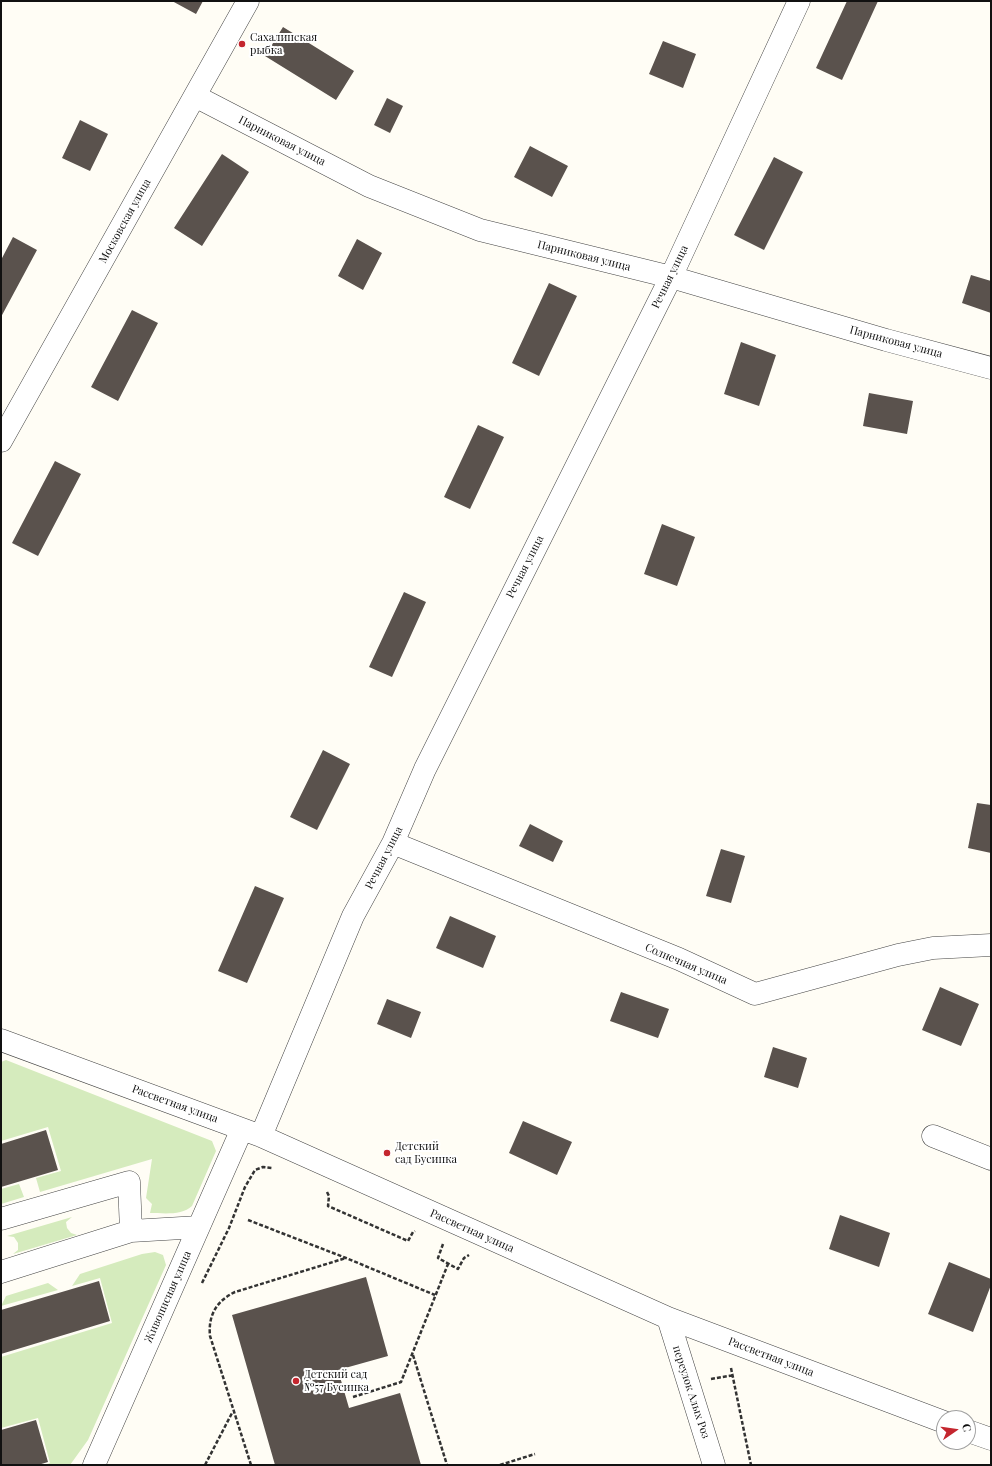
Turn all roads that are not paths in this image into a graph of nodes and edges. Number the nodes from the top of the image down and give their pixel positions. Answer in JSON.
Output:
{"nodes":[{"id":1,"x":248,"y":1,"type":"edge"},
{"id":2,"x":799,"y":1,"type":"edge"},
{"id":3,"x":195,"y":96,"type":"junction"},
{"id":4,"x":671,"y":277,"type":"junction"},
{"id":5,"x":991,"y":368,"type":"edge"},
{"id":6,"x":1,"y":440,"type":"edge"},
{"id":7,"x":393,"y":843,"type":"junction"},
{"id":8,"x":991,"y":945,"type":"edge"},
{"id":9,"x":1,"y":1040,"type":"edge"},
{"id":10,"x":252,"y":1133,"type":"junction"},
{"id":11,"x":933,"y":1136,"type":"dead end"},
{"id":12,"x":991,"y":1159,"type":"edge"},
{"id":13,"x":1,"y":1219,"type":"edge"},
{"id":14,"x":199,"y":1227,"type":"junction"},
{"id":15,"x":131,"y":1231,"type":"junction"},
{"id":16,"x":1,"y":1272,"type":"edge"},
{"id":17,"x":668,"y":1318,"type":"junction"},
{"id":18,"x":936,"y":1419,"type":"edge"},
{"id":19,"x":976,"y":1434,"type":"edge"},
{"id":20,"x":991,"y":1439,"type":"edge"},
{"id":21,"x":94,"y":1465,"type":"edge"},
{"id":22,"x":714,"y":1465,"type":"edge"}],
"edges":[{"from":1,"to":3,"type":"street","name":"Московская улица"},
{"from":2,"to":4,"type":"street","name":"Речная улица"},
{"from":3,"to":4,"type":"street","name":"Парниковая улица"},
{"from":3,"to":6,"type":"street","name":"Московская улица"},
{"from":4,"to":5,"type":"street","name":"Парниковая улица"},
{"from":4,"to":7,"type":"street","name":"Речная улица"},
{"from":7,"to":8,"type":"street","name":"Солнечная улица"},
{"from":7,"to":10,"type":"street","name":"Речная улица"},
{"from":9,"to":10,"type":"street","name":"Рассветная улица"},
{"from":10,"to":14,"type":"street","name":"Живописная улица"},
{"from":10,"to":17,"type":"street","name":"Рассветная улица"},
{"from":11,"to":12,"type":"street"},
{"from":13,"to":15,"type":"street"},
{"from":14,"to":15,"type":"street"},
{"from":14,"to":21,"type":"street","name":"Живописная улица"},
{"from":15,"to":16,"type":"street"},
{"from":17,"to":18,"type":"street","name":"Рассветная улица"},
{"from":17,"to":22,"type":"street","name":"переулок Алых Роз"},
{"from":19,"to":20,"type":"street"}]}
